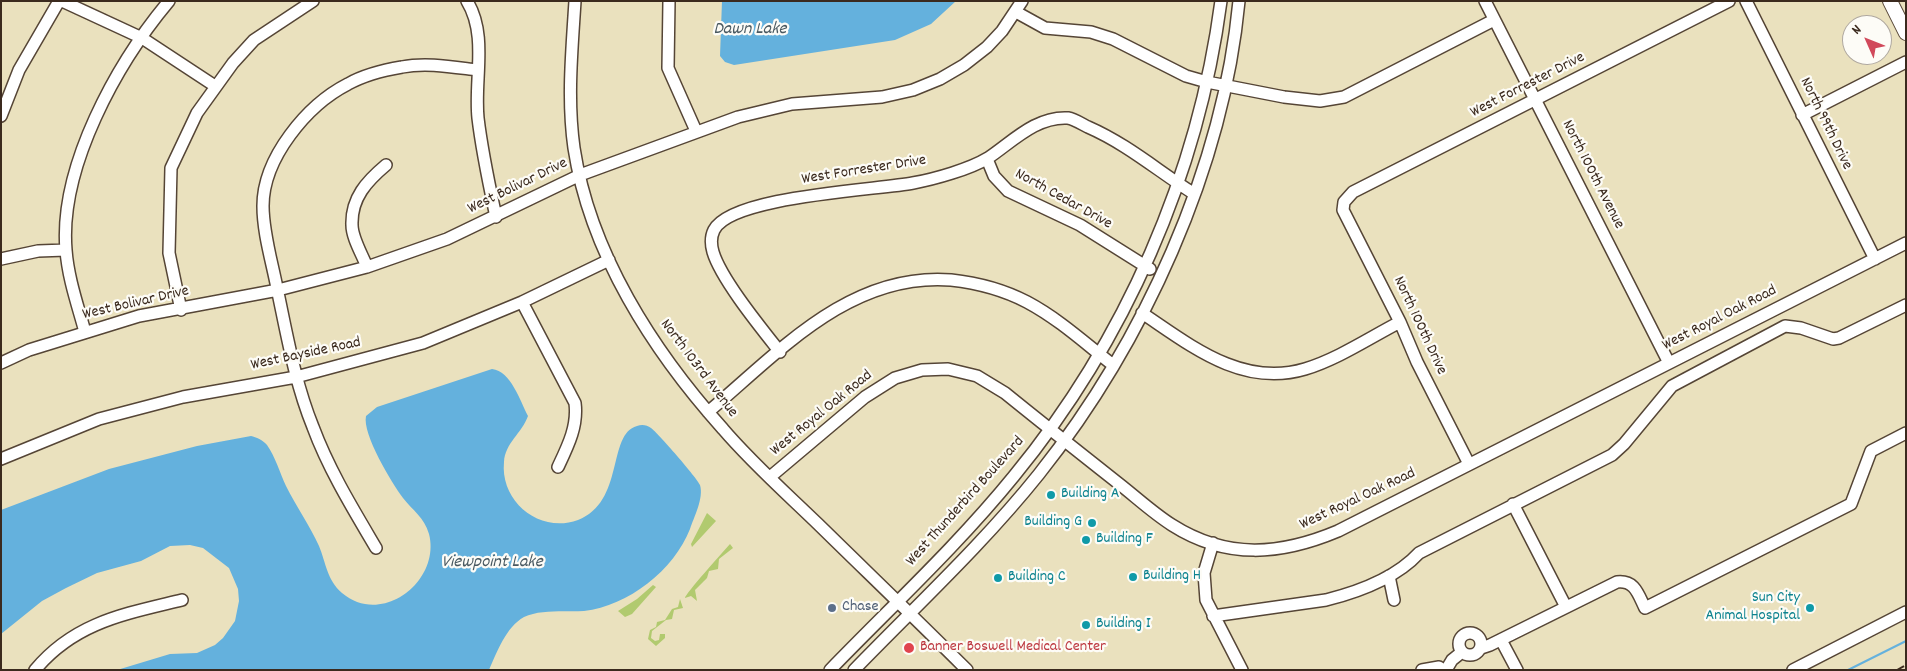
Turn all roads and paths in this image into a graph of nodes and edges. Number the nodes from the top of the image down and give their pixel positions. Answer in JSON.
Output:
{"nodes":[{"id":1,"x":60,"y":1,"type":"edge"},
{"id":2,"x":169,"y":1,"type":"edge"},
{"id":3,"x":313,"y":1,"type":"edge"},
{"id":4,"x":467,"y":1,"type":"edge"},
{"id":5,"x":575,"y":1,"type":"edge"},
{"id":6,"x":670,"y":1,"type":"edge"},
{"id":7,"x":1022,"y":1,"type":"edge"},
{"id":8,"x":1221,"y":1,"type":"edge"},
{"id":9,"x":1239,"y":1,"type":"edge"},
{"id":10,"x":1485,"y":1,"type":"edge"},
{"id":11,"x":1729,"y":1,"type":"edge"},
{"id":12,"x":1746,"y":1,"type":"edge"},
{"id":13,"x":1890,"y":1,"type":"edge"},
{"id":14,"x":1016,"y":12,"type":"junction"},
{"id":15,"x":1494,"y":20,"type":"junction"},
{"id":16,"x":1906,"y":33,"type":"edge"},
{"id":17,"x":142,"y":38,"type":"junction"},
{"id":18,"x":1906,"y":62,"type":"edge"},
{"id":19,"x":477,"y":70,"type":"junction"},
{"id":20,"x":1207,"y":82,"type":"junction"},
{"id":21,"x":214,"y":86,"type":"junction"},
{"id":22,"x":1224,"y":86,"type":"junction"},
{"id":23,"x":1537,"y":100,"type":"junction"},
{"id":24,"x":1802,"y":115,"type":"junction"},
{"id":25,"x":1,"y":116,"type":"edge"},
{"id":26,"x":696,"y":132,"type":"junction"},
{"id":27,"x":987,"y":159,"type":"junction"},
{"id":28,"x":386,"y":165,"type":"dead end"},
{"id":29,"x":580,"y":175,"type":"junction"},
{"id":30,"x":1178,"y":183,"type":"junction"},
{"id":31,"x":1194,"y":193,"type":"junction"},
{"id":32,"x":1344,"y":202,"type":"joint"},
{"id":33,"x":496,"y":217,"type":"junction"},
{"id":34,"x":1906,"y":243,"type":"edge"},
{"id":35,"x":66,"y":250,"type":"junction"},
{"id":36,"x":1,"y":259,"type":"edge"},
{"id":37,"x":1875,"y":259,"type":"junction"},
{"id":38,"x":609,"y":260,"type":"junction"},
{"id":39,"x":1145,"y":266,"type":"junction"},
{"id":40,"x":367,"y":267,"type":"junction"},
{"id":41,"x":1160,"y":275,"type":"junction"},
{"id":42,"x":278,"y":290,"type":"junction"},
{"id":43,"x":522,"y":302,"type":"junction"},
{"id":44,"x":1906,"y":304,"type":"edge"},
{"id":45,"x":181,"y":310,"type":"junction"},
{"id":46,"x":1142,"y":313,"type":"junction"},
{"id":47,"x":1400,"y":322,"type":"junction"},
{"id":48,"x":85,"y":332,"type":"junction"},
{"id":49,"x":780,"y":352,"type":"junction"},
{"id":50,"x":1099,"y":354,"type":"junction"},
{"id":51,"x":1,"y":363,"type":"edge"},
{"id":52,"x":1669,"y":363,"type":"junction"},
{"id":53,"x":1113,"y":365,"type":"junction"},
{"id":54,"x":296,"y":377,"type":"junction"},
{"id":55,"x":708,"y":412,"type":"junction"},
{"id":56,"x":1050,"y":429,"type":"junction"},
{"id":57,"x":1906,"y":433,"type":"edge"},
{"id":58,"x":1064,"y":440,"type":"junction"},
{"id":59,"x":1,"y":459,"type":"edge"},
{"id":60,"x":1468,"y":464,"type":"junction"},
{"id":61,"x":558,"y":467,"type":"dead end"},
{"id":62,"x":770,"y":477,"type":"junction"},
{"id":63,"x":1004,"y":489,"type":"junction"},
{"id":64,"x":1017,"y":500,"type":"junction"},
{"id":65,"x":1513,"y":504,"type":"junction"},
{"id":66,"x":1213,"y":543,"type":"junction"},
{"id":67,"x":376,"y":548,"type":"dead end"},
{"id":68,"x":1389,"y":576,"type":"junction"},
{"id":69,"x":182,"y":600,"type":"dead end"},
{"id":70,"x":1394,"y":600,"type":"dead end"},
{"id":71,"x":897,"y":601,"type":"junction"},
{"id":72,"x":1566,"y":607,"type":"junction"},
{"id":73,"x":1906,"y":612,"type":"edge"},
{"id":74,"x":910,"y":613,"type":"junction"},
{"id":75,"x":1213,"y":616,"type":"junction"},
{"id":76,"x":1501,"y":640,"type":"junction"},
{"id":77,"x":1480,"y":648,"type":"junction"},
{"id":78,"x":1462,"y":652,"type":"junction"},
{"id":79,"x":35,"y":670,"type":"edge"},
{"id":80,"x":830,"y":670,"type":"edge"},
{"id":81,"x":854,"y":670,"type":"edge"},
{"id":82,"x":967,"y":670,"type":"edge"},
{"id":83,"x":1242,"y":670,"type":"edge"},
{"id":84,"x":1422,"y":670,"type":"edge"},
{"id":85,"x":1442,"y":670,"type":"edge"},
{"id":86,"x":1446,"y":670,"type":"edge"},
{"id":87,"x":1517,"y":670,"type":"edge"},
{"id":88,"x":1793,"y":670,"type":"edge"}],
"edges":[{"from":1,"to":17,"type":"street"},
{"from":1,"to":25,"type":"street"},
{"from":2,"to":17,"type":"street"},
{"from":3,"to":21,"type":"street"},
{"from":4,"to":19,"type":"street"},
{"from":5,"to":29,"type":"street","name":"North 103rd Avenue"},
{"from":6,"to":26,"type":"street"},
{"from":7,"to":14,"type":"street","name":"West Bolivar Drive"},
{"from":8,"to":20,"type":"street","name":"West Thunderbird Boulevard"},
{"from":9,"to":22,"type":"street","name":"West Thunderbird Boulevard"},
{"from":10,"to":15,"type":"street","name":"North 100th Avenue"},
{"from":11,"to":23,"type":"street","name":"West Forrester Drive"},
{"from":12,"to":24,"type":"street","name":"North 99th Drive"},
{"from":13,"to":16,"type":"main road"},
{"from":14,"to":20,"type":"street"},
{"from":14,"to":26,"type":"street","name":"West Bolivar Drive"},
{"from":15,"to":22,"type":"street"},
{"from":15,"to":23,"type":"street","name":"North 100th Avenue"},
{"from":17,"to":21,"type":"street"},
{"from":17,"to":35,"type":"street"},
{"from":18,"to":24,"type":"street"},
{"from":19,"to":33,"type":"street"},
{"from":19,"to":42,"type":"street"},
{"from":20,"to":22,"type":"street"},
{"from":20,"to":30,"type":"street","name":"West Thunderbird Boulevard"},
{"from":21,"to":45,"type":"street"},
{"from":22,"to":31,"type":"street","name":"West Thunderbird Boulevard"},
{"from":23,"to":32,"type":"street","name":"West Forrester Drive"},
{"from":23,"to":52,"type":"street","name":"North 100th Avenue"},
{"from":24,"to":37,"type":"street","name":"North 99th Drive"},
{"from":26,"to":29,"type":"street","name":"West Bolivar Drive"},
{"from":27,"to":30,"type":"street","name":"West Forrester Drive"},
{"from":27,"to":39,"type":"street","name":"North Cedar Drive"},
{"from":27,"to":49,"type":"street","name":"West Forrester Drive"},
{"from":28,"to":40,"type":"street"},
{"from":29,"to":33,"type":"street","name":"West Bolivar Drive"},
{"from":29,"to":38,"type":"street","name":"North 103rd Avenue"},
{"from":30,"to":31,"type":"street","name":"West Forrester Drive"},
{"from":30,"to":39,"type":"street","name":"West Thunderbird Boulevard"},
{"from":31,"to":41,"type":"street","name":"West Thunderbird Boulevard"},
{"from":32,"to":47,"type":"street","name":"North 100th Drive"},
{"from":33,"to":40,"type":"street","name":"West Bolivar Drive"},
{"from":34,"to":37,"type":"street","name":"West Royal Oak Road"},
{"from":35,"to":36,"type":"street"},
{"from":35,"to":48,"type":"street"},
{"from":37,"to":52,"type":"street","name":"West Royal Oak Road"},
{"from":38,"to":43,"type":"street","name":"West Bayside Road"},
{"from":38,"to":55,"type":"street","name":"North 103rd Avenue"},
{"from":39,"to":41,"type":"street","name":"North Cedar Drive"},
{"from":39,"to":50,"type":"street","name":"West Thunderbird Boulevard"},
{"from":40,"to":42,"type":"street","name":"West Bolivar Drive"},
{"from":41,"to":46,"type":"street","name":"West Thunderbird Boulevard"},
{"from":42,"to":45,"type":"street","name":"West Bolivar Drive"},
{"from":42,"to":54,"type":"street"},
{"from":43,"to":54,"type":"street","name":"West Bayside Road"},
{"from":43,"to":61,"type":"street"},
{"from":44,"to":65,"type":"street"},
{"from":45,"to":48,"type":"street","name":"West Bolivar Drive"},
{"from":46,"to":47,"type":"street"},
{"from":46,"to":53,"type":"street","name":"West Thunderbird Boulevard"},
{"from":47,"to":60,"type":"street","name":"North 100th Drive"},
{"from":48,"to":51,"type":"street","name":"West Bolivar Drive"},
{"from":49,"to":50,"type":"street"},
{"from":49,"to":55,"type":"street"},
{"from":50,"to":53,"type":"street"},
{"from":50,"to":56,"type":"street","name":"West Thunderbird Boulevard"},
{"from":52,"to":60,"type":"street","name":"West Royal Oak Road"},
{"from":53,"to":58,"type":"street","name":"West Thunderbird Boulevard"},
{"from":54,"to":59,"type":"street","name":"West Bayside Road"},
{"from":54,"to":67,"type":"street"},
{"from":55,"to":62,"type":"street","name":"North 103rd Avenue"},
{"from":56,"to":58,"type":"street","name":"West Royal Oak Road"},
{"from":56,"to":62,"type":"street","name":"West Royal Oak Road"},
{"from":56,"to":63,"type":"street","name":"West Thunderbird Boulevard"},
{"from":57,"to":72,"type":"street"},
{"from":58,"to":64,"type":"street","name":"West Thunderbird Boulevard"},
{"from":58,"to":66,"type":"street","name":"West Royal Oak Road"},
{"from":60,"to":66,"type":"street","name":"West Royal Oak Road"},
{"from":62,"to":71,"type":"street","name":"North 103rd Avenue"},
{"from":63,"to":64,"type":"street"},
{"from":63,"to":71,"type":"street","name":"West Thunderbird Boulevard"},
{"from":64,"to":74,"type":"street","name":"West Thunderbird Boulevard"},
{"from":65,"to":68,"type":"street"},
{"from":65,"to":72,"type":"street"},
{"from":66,"to":75,"type":"street"},
{"from":68,"to":70,"type":"street"},
{"from":68,"to":75,"type":"street"},
{"from":69,"to":79,"type":"street"},
{"from":71,"to":74,"type":"street","name":"North 103rd Avenue"},
{"from":71,"to":80,"type":"street","name":"West Thunderbird Boulevard"},
{"from":72,"to":76,"type":"street"},
{"from":73,"to":88,"type":"street"},
{"from":74,"to":81,"type":"street","name":"West Thunderbird Boulevard"},
{"from":74,"to":82,"type":"street","name":"North 103rd Avenue"},
{"from":75,"to":83,"type":"street"},
{"from":76,"to":77,"type":"street"},
{"from":76,"to":87,"type":"street"},
{"from":77,"to":78,"type":"street"},
{"from":77,"to":78,"type":"street"},
{"from":78,"to":86,"type":"street"},
{"from":84,"to":85,"type":"street"}]}
